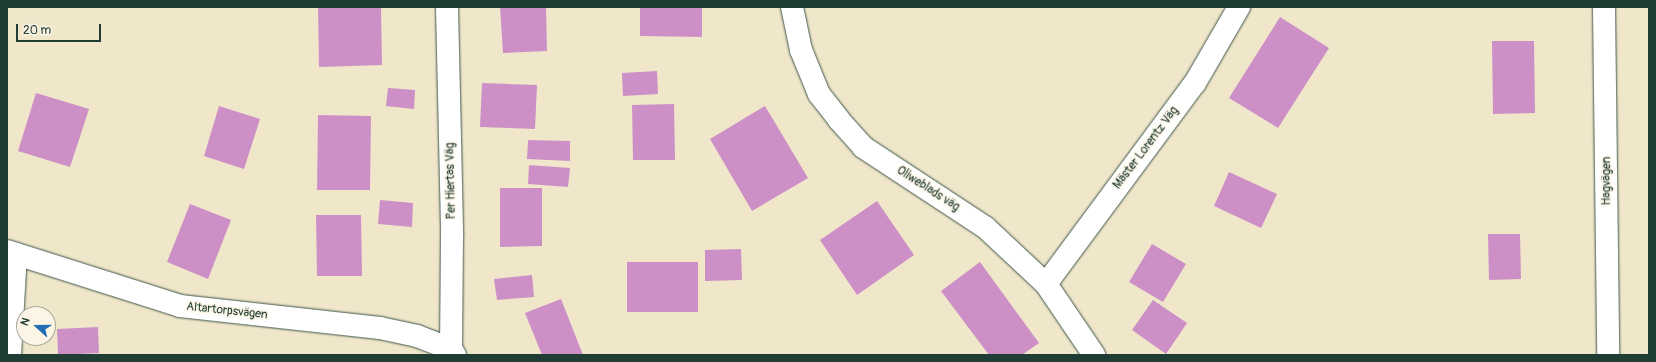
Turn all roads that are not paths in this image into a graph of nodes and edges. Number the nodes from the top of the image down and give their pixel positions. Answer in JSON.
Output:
{"nodes":[{"id":1,"x":447,"y":7,"type":"edge"},
{"id":2,"x":792,"y":7,"type":"edge"},
{"id":3,"x":1239,"y":7,"type":"edge"},
{"id":4,"x":1604,"y":7,"type":"edge"},
{"id":5,"x":12,"y":252,"type":"edge"},
{"id":6,"x":1046,"y":284,"type":"junction"},
{"id":7,"x":453,"y":352,"type":"edge"},
{"id":8,"x":10,"y":355,"type":"edge"},
{"id":9,"x":1094,"y":355,"type":"edge"},
{"id":10,"x":1608,"y":355,"type":"edge"}],
"edges":[{"from":1,"to":7,"type":"street","name":"Per Hiertas Väg"},
{"from":2,"to":6,"type":"street","name":"Oliweblads väg"},
{"from":3,"to":6,"type":"street","name":"Mäster Lorentz Väg"},
{"from":4,"to":10,"type":"street","name":"Hagvägen"},
{"from":5,"to":7,"type":"street","name":"Altartorpsvägen"},
{"from":5,"to":8,"type":"street"},
{"from":6,"to":9,"type":"street","name":"Oliweblads väg"}]}
